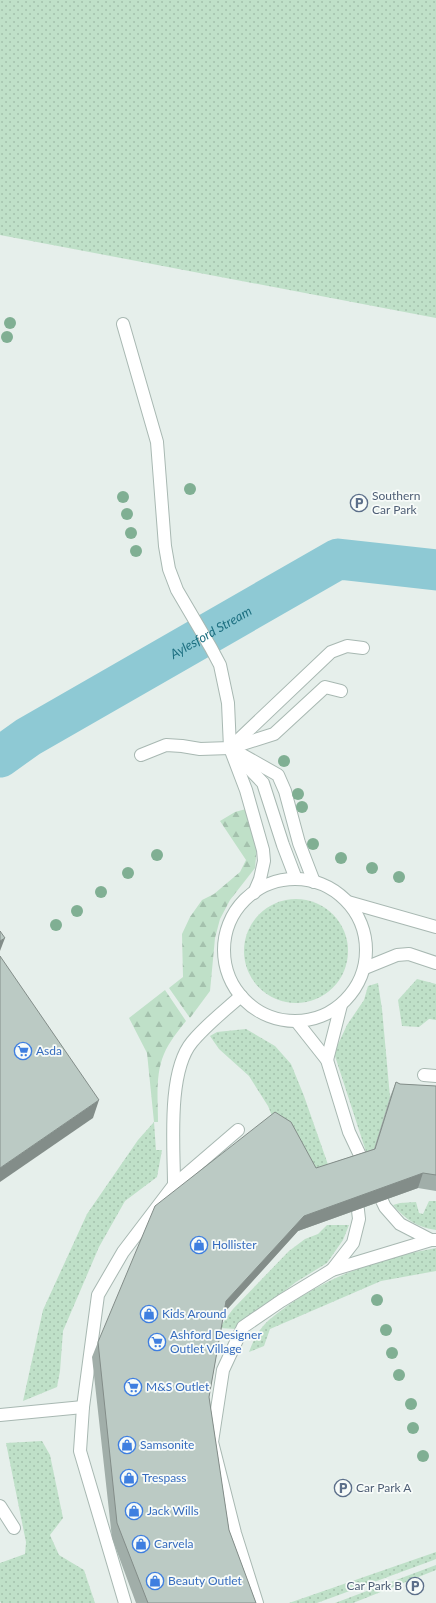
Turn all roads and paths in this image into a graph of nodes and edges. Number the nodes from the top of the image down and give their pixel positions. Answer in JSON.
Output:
{"nodes":[{"id":1,"x":123,"y":324,"type":"dead end"},
{"id":2,"x":364,"y":648,"type":"dead end"},
{"id":3,"x":341,"y":691,"type":"dead end"},
{"id":4,"x":230,"y":748,"type":"junction"},
{"id":5,"x":141,"y":755,"type":"dead end"},
{"id":6,"x":296,"y":879,"type":"junction"},
{"id":7,"x":314,"y":882,"type":"junction"},
{"id":8,"x":254,"y":893,"type":"junction"},
{"id":9,"x":348,"y":902,"type":"junction"},
{"id":10,"x":436,"y":927,"type":"edge"},
{"id":11,"x":436,"y":963,"type":"edge"},
{"id":12,"x":365,"y":968,"type":"junction"},
{"id":13,"x":240,"y":996,"type":"junction"},
{"id":14,"x":341,"y":1005,"type":"junction"},
{"id":15,"x":297,"y":1022,"type":"junction"},
{"id":16,"x":326,"y":1060,"type":"junction"},
{"id":17,"x":238,"y":1130,"type":"dead end"},
{"id":18,"x":349,"y":1132,"type":"junction"},
{"id":19,"x":174,"y":1185,"type":"junction"},
{"id":20,"x":433,"y":1240,"type":"edge"},
{"id":21,"x":332,"y":1270,"type":"junction"},
{"id":22,"x":83,"y":1407,"type":"junction"},
{"id":23,"x":0,"y":1415,"type":"edge"},
{"id":24,"x":0,"y":1506,"type":"edge"},
{"id":25,"x":14,"y":1528,"type":"dead end"},
{"id":26,"x":125,"y":1603,"type":"edge"},
{"id":27,"x":257,"y":1603,"type":"edge"}],
"edges":[{"from":1,"to":4,"type":"street"},
{"from":2,"to":4,"type":"street"},
{"from":3,"to":4,"type":"street"},
{"from":4,"to":5,"type":"street"},
{"from":4,"to":6,"type":"street"},
{"from":4,"to":7,"type":"street"},
{"from":4,"to":8,"type":"street"},
{"from":6,"to":7,"type":"street"},
{"from":6,"to":8,"type":"street"},
{"from":7,"to":9,"type":"street"},
{"from":8,"to":13,"type":"street"},
{"from":9,"to":10,"type":"street"},
{"from":9,"to":12,"type":"street"},
{"from":11,"to":12,"type":"street"},
{"from":12,"to":14,"type":"street"},
{"from":13,"to":15,"type":"street"},
{"from":13,"to":19,"type":"street"},
{"from":14,"to":15,"type":"street"},
{"from":14,"to":16,"type":"street"},
{"from":15,"to":16,"type":"street"},
{"from":16,"to":18,"type":"street"},
{"from":17,"to":19,"type":"street"},
{"from":18,"to":20,"type":"street"},
{"from":18,"to":21,"type":"street"},
{"from":19,"to":22,"type":"street"},
{"from":20,"to":21,"type":"street"},
{"from":21,"to":27,"type":"street"},
{"from":22,"to":23,"type":"street"},
{"from":22,"to":26,"type":"street"},
{"from":24,"to":25,"type":"street"}]}
